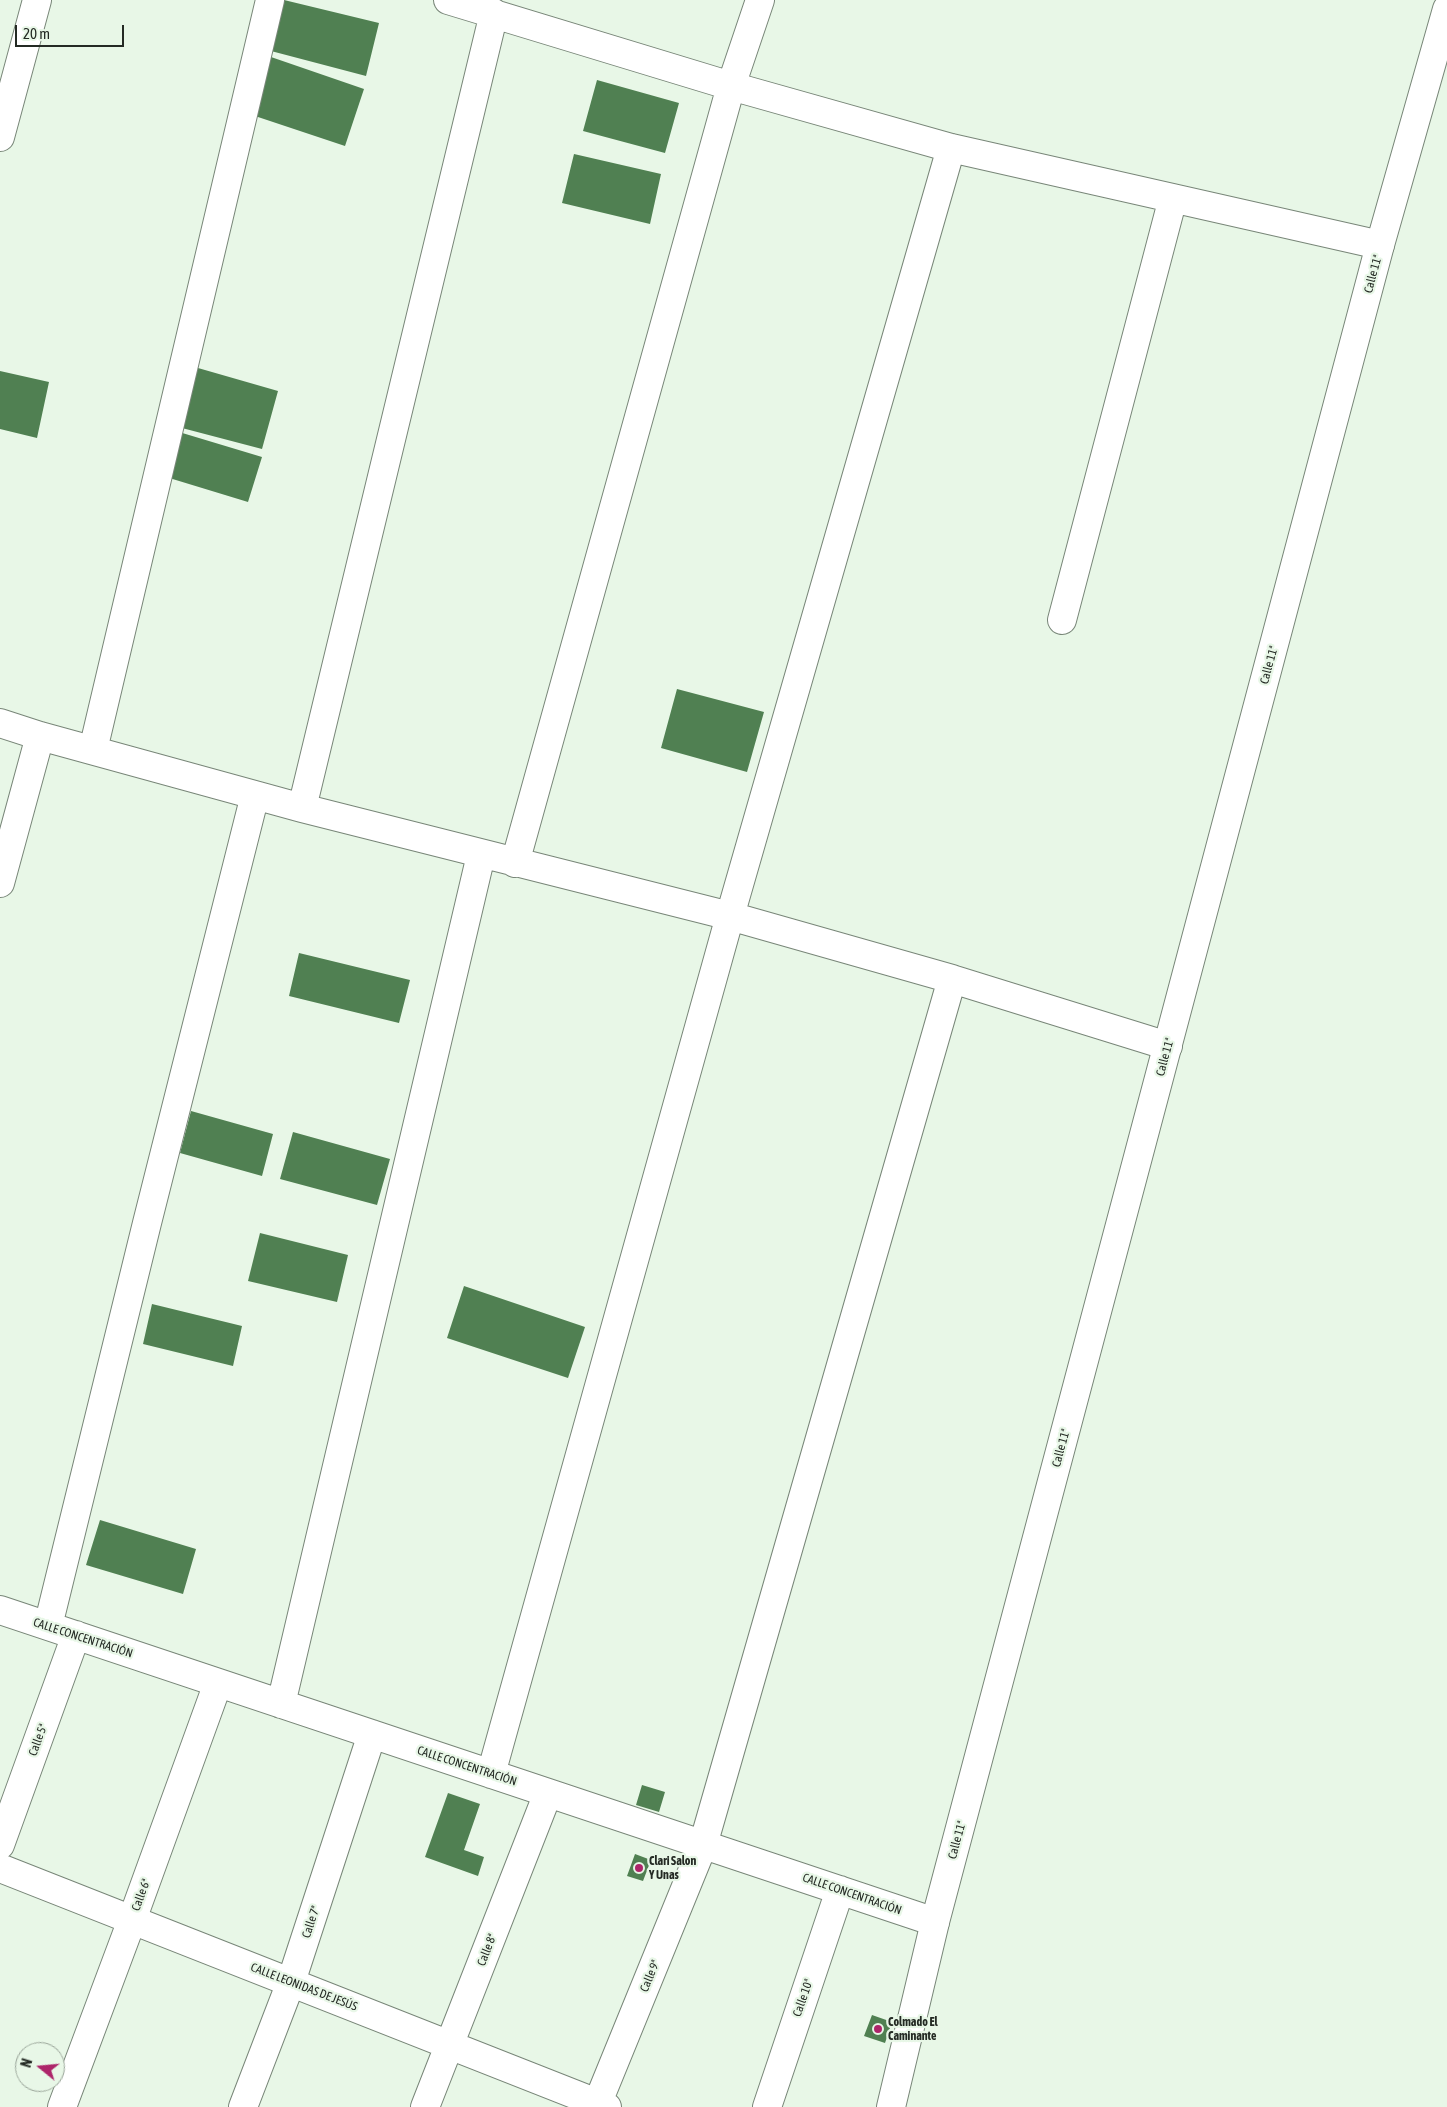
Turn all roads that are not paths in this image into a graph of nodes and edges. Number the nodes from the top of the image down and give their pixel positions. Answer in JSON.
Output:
{"nodes":[{"id":1,"x":37,"y":0,"type":"edge"},
{"id":2,"x":270,"y":0,"type":"edge"},
{"id":3,"x":448,"y":0,"type":"edge"},
{"id":4,"x":760,"y":0,"type":"edge"},
{"id":5,"x":1447,"y":9,"type":"edge"},
{"id":6,"x":494,"y":13,"type":"junction"},
{"id":7,"x":731,"y":86,"type":"junction"},
{"id":8,"x":0,"y":137,"type":"edge"},
{"id":9,"x":951,"y":148,"type":"junction"},
{"id":10,"x":1173,"y":198,"type":"junction"},
{"id":11,"x":1380,"y":245,"type":"junction"},
{"id":12,"x":1062,"y":620,"type":"dead end"},
{"id":13,"x":0,"y":723,"type":"edge"},
{"id":14,"x":40,"y":736,"type":"junction"},
{"id":15,"x":93,"y":750,"type":"junction"},
{"id":16,"x":255,"y":795,"type":"junction"},
{"id":17,"x":302,"y":808,"type":"junction"},
{"id":18,"x":481,"y":854,"type":"junction"},
{"id":19,"x":515,"y":863,"type":"junction"},
{"id":20,"x":0,"y":883,"type":"edge"},
{"id":21,"x":730,"y":916,"type":"junction"},
{"id":22,"x":952,"y":980,"type":"junction"},
{"id":23,"x":1168,"y":1046,"type":"junction"},
{"id":24,"x":0,"y":1610,"type":"edge"},
{"id":25,"x":48,"y":1626,"type":"junction"},
{"id":26,"x":76,"y":1635,"type":"junction"},
{"id":27,"x":218,"y":1683,"type":"junction"},
{"id":28,"x":281,"y":1704,"type":"junction"},
{"id":29,"x":372,"y":1734,"type":"junction"},
{"id":30,"x":491,"y":1774,"type":"junction"},
{"id":31,"x":548,"y":1793,"type":"junction"},
{"id":32,"x":703,"y":1844,"type":"junction"},
{"id":33,"x":0,"y":1845,"type":"edge"},
{"id":34,"x":0,"y":1868,"type":"edge"},
{"id":35,"x":840,"y":1890,"type":"junction"},
{"id":36,"x":132,"y":1920,"type":"junction"},
{"id":37,"x":935,"y":1922,"type":"junction"},
{"id":38,"x":291,"y":1982,"type":"junction"},
{"id":39,"x":450,"y":2045,"type":"junction"},
{"id":40,"x":600,"y":2106,"type":"edge"},
{"id":41,"x":62,"y":2107,"type":"edge"},
{"id":42,"x":243,"y":2107,"type":"edge"},
{"id":43,"x":425,"y":2107,"type":"edge"},
{"id":44,"x":767,"y":2107,"type":"edge"},
{"id":45,"x":891,"y":2107,"type":"edge"}],
"edges":[{"from":1,"to":8,"type":"street"},
{"from":2,"to":15,"type":"street"},
{"from":3,"to":6,"type":"street"},
{"from":4,"to":7,"type":"street"},
{"from":5,"to":11,"type":"street","name":"Calle 11ª"},
{"from":6,"to":7,"type":"street"},
{"from":6,"to":17,"type":"street"},
{"from":7,"to":9,"type":"street"},
{"from":7,"to":19,"type":"street"},
{"from":9,"to":10,"type":"street"},
{"from":9,"to":21,"type":"street"},
{"from":10,"to":11,"type":"street"},
{"from":10,"to":12,"type":"street"},
{"from":11,"to":23,"type":"street","name":"Calle 11ª"},
{"from":13,"to":14,"type":"street"},
{"from":14,"to":15,"type":"street"},
{"from":14,"to":20,"type":"street"},
{"from":15,"to":16,"type":"street"},
{"from":16,"to":17,"type":"street"},
{"from":16,"to":25,"type":"street"},
{"from":17,"to":18,"type":"street"},
{"from":18,"to":19,"type":"street"},
{"from":18,"to":28,"type":"street"},
{"from":19,"to":21,"type":"street"},
{"from":21,"to":22,"type":"street"},
{"from":21,"to":30,"type":"street"},
{"from":22,"to":23,"type":"street"},
{"from":22,"to":32,"type":"street","name":"Calle 9ª"},
{"from":23,"to":37,"type":"street","name":"Calle 11ª"},
{"from":24,"to":25,"type":"street","name":"CALLE CONCENTRACIÓN"},
{"from":25,"to":26,"type":"street","name":"CALLE CONCENTRACIÓN"},
{"from":26,"to":27,"type":"street","name":"CALLE CONCENTRACIÓN"},
{"from":26,"to":33,"type":"street","name":"Calle 5ª"},
{"from":27,"to":28,"type":"street","name":"CALLE CONCENTRACIÓN"},
{"from":27,"to":36,"type":"street","name":"Calle 6ª"},
{"from":28,"to":29,"type":"street","name":"CALLE CONCENTRACIÓN"},
{"from":29,"to":30,"type":"street","name":"CALLE CONCENTRACIÓN"},
{"from":29,"to":38,"type":"street","name":"Calle 7ª"},
{"from":30,"to":31,"type":"street","name":"CALLE CONCENTRACIÓN"},
{"from":31,"to":32,"type":"street","name":"CALLE CONCENTRACIÓN"},
{"from":31,"to":39,"type":"street","name":"Calle 8ª"},
{"from":32,"to":35,"type":"street","name":"CALLE CONCENTRACIÓN"},
{"from":32,"to":40,"type":"street","name":"Calle 9ª"},
{"from":34,"to":36,"type":"street","name":"CALLE LEONIDAS DE JESÚS"},
{"from":35,"to":37,"type":"street","name":"CALLE CONCENTRACIÓN"},
{"from":35,"to":44,"type":"street","name":"Calle 10ª"},
{"from":36,"to":38,"type":"street","name":"CALLE LEONIDAS DE JESÚS"},
{"from":36,"to":41,"type":"street","name":"Calle 6ª"},
{"from":37,"to":45,"type":"street","name":"Calle 11ª"},
{"from":38,"to":39,"type":"street","name":"CALLE LEONIDAS DE JESÚS"},
{"from":38,"to":42,"type":"street","name":"Calle 7ª"},
{"from":39,"to":40,"type":"street","name":"CALLE LEONIDAS DE JESÚS"},
{"from":39,"to":43,"type":"street","name":"Calle 8ª"}]}
